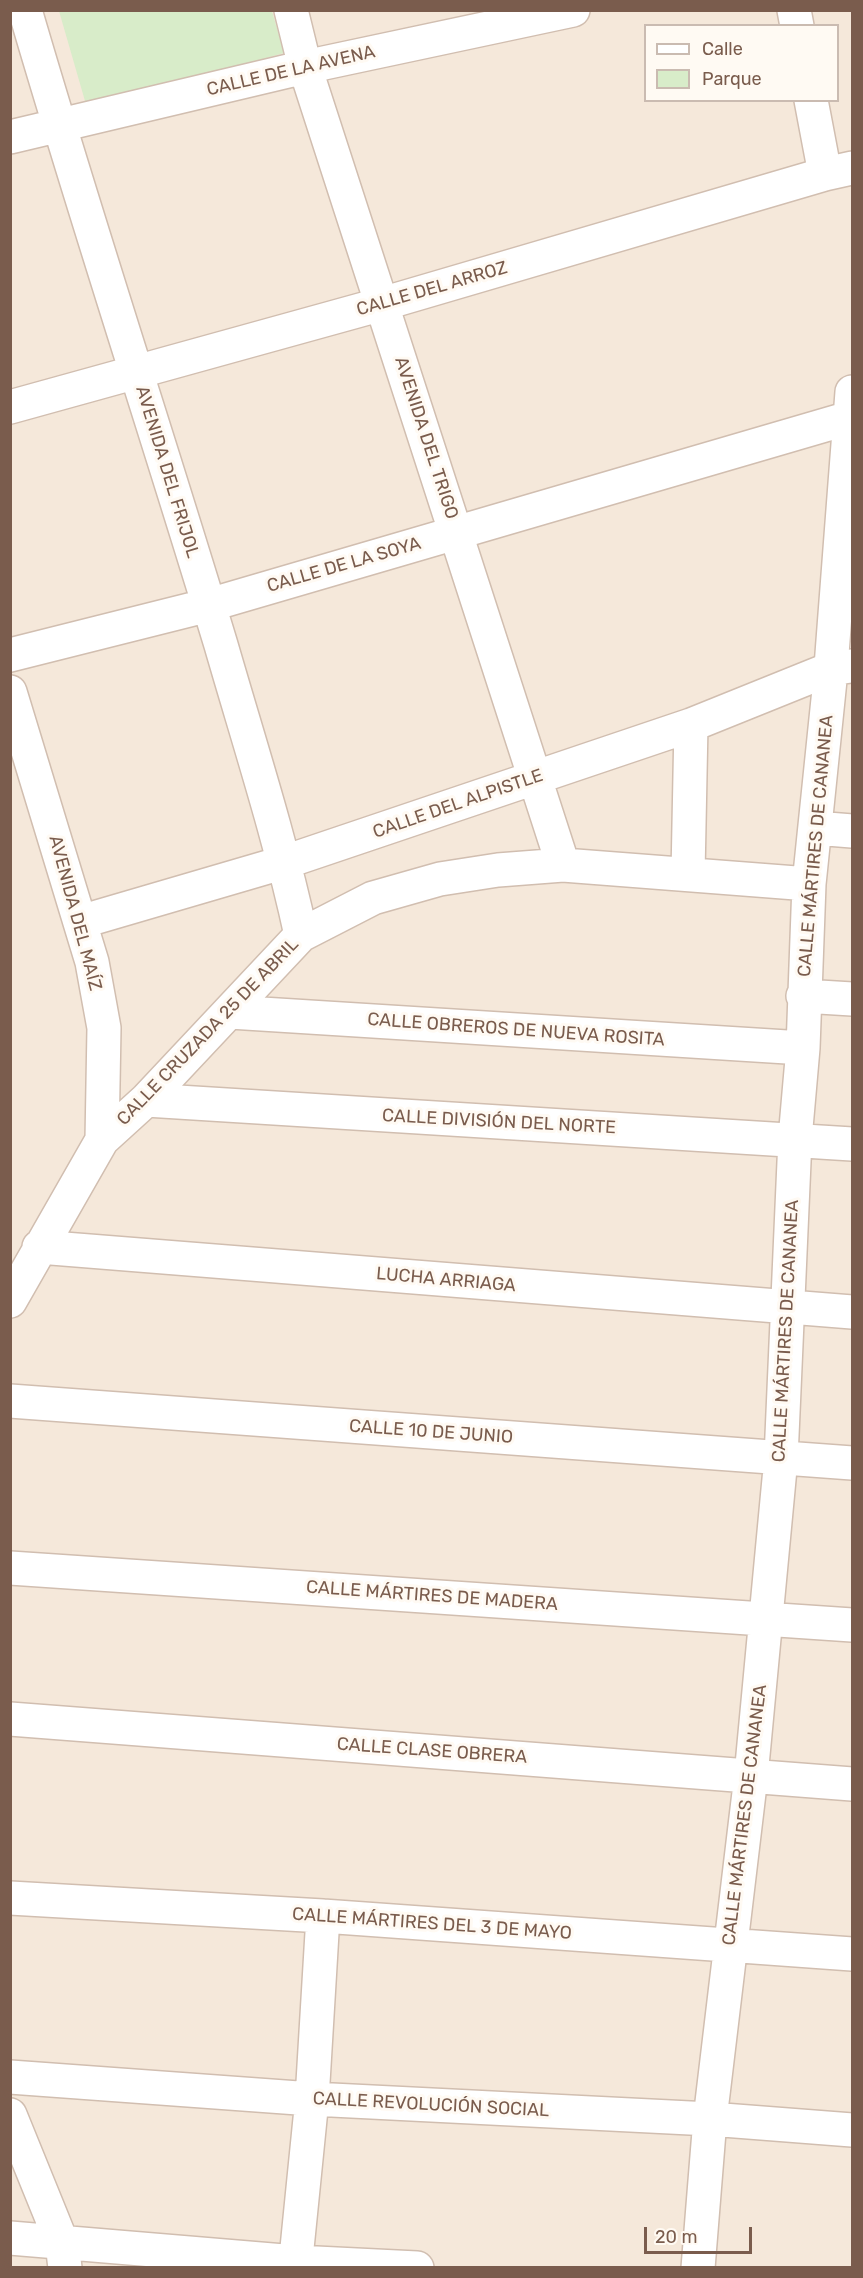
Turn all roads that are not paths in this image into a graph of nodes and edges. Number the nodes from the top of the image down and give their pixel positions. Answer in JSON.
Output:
{"nodes":[{"id":1,"x":25,"y":10,"type":"edge"},
{"id":2,"x":291,"y":10,"type":"edge"},
{"id":3,"x":573,"y":10,"type":"edge"},
{"id":4,"x":305,"y":67,"type":"junction"},
{"id":5,"x":812,"y":102,"type":"edge"},
{"id":6,"x":58,"y":124,"type":"junction"},
{"id":7,"x":10,"y":137,"type":"edge"},
{"id":8,"x":839,"y":171,"type":"edge"},
{"id":9,"x":382,"y":304,"type":"junction"},
{"id":10,"x":136,"y":373,"type":"junction"},
{"id":11,"x":851,"y":405,"type":"edge"},
{"id":12,"x":10,"y":407,"type":"edge"},
{"id":13,"x":456,"y":531,"type":"junction"},
{"id":14,"x":208,"y":605,"type":"junction"},
{"id":15,"x":10,"y":655,"type":"edge"},
{"id":16,"x":841,"y":674,"type":"edge"},
{"id":17,"x":10,"y":692,"type":"edge"},
{"id":18,"x":691,"y":725,"type":"junction"},
{"id":19,"x":535,"y":778,"type":"junction"},
{"id":20,"x":815,"y":828,"type":"junction"},
{"id":21,"x":852,"y":831,"type":"edge"},
{"id":22,"x":285,"y":862,"type":"junction"},
{"id":23,"x":563,"y":865,"type":"junction"},
{"id":24,"x":688,"y":874,"type":"junction"},
{"id":25,"x":809,"y":884,"type":"junction"},
{"id":26,"x":80,"y":922,"type":"junction"},
{"id":27,"x":301,"y":935,"type":"junction"},
{"id":28,"x":803,"y":996,"type":"junction"},
{"id":29,"x":852,"y":999,"type":"edge"},
{"id":30,"x":230,"y":1012,"type":"junction"},
{"id":31,"x":803,"y":1048,"type":"junction"},
{"id":32,"x":146,"y":1101,"type":"junction"},
{"id":33,"x":795,"y":1139,"type":"junction"},
{"id":34,"x":102,"y":1140,"type":"junction"},
{"id":35,"x":852,"y":1144,"type":"edge"},
{"id":36,"x":39,"y":1247,"type":"junction"},
{"id":37,"x":10,"y":1301,"type":"edge"},
{"id":38,"x":787,"y":1307,"type":"junction"},
{"id":39,"x":852,"y":1312,"type":"edge"},
{"id":40,"x":10,"y":1401,"type":"edge"},
{"id":41,"x":781,"y":1458,"type":"junction"},
{"id":42,"x":852,"y":1463,"type":"edge"},
{"id":43,"x":10,"y":1568,"type":"edge"},
{"id":44,"x":767,"y":1618,"type":"junction"},
{"id":45,"x":852,"y":1625,"type":"edge"},
{"id":46,"x":10,"y":1719,"type":"edge"},
{"id":47,"x":751,"y":1776,"type":"junction"},
{"id":48,"x":852,"y":1784,"type":"edge"},
{"id":49,"x":10,"y":1898,"type":"edge"},
{"id":50,"x":323,"y":1916,"type":"junction"},
{"id":51,"x":730,"y":1945,"type":"junction"},
{"id":52,"x":852,"y":1954,"type":"edge"},
{"id":53,"x":10,"y":2077,"type":"edge"},
{"id":54,"x":312,"y":2099,"type":"junction"},
{"id":55,"x":10,"y":2115,"type":"edge"},
{"id":56,"x":710,"y":2119,"type":"junction"},
{"id":57,"x":852,"y":2130,"type":"edge"},
{"id":58,"x":10,"y":2238,"type":"edge"},
{"id":59,"x":63,"y":2255,"type":"edge"},
{"id":60,"x":295,"y":2265,"type":"edge"},
{"id":61,"x":417,"y":2268,"type":"edge"},
{"id":62,"x":698,"y":2268,"type":"edge"}],
"edges":[{"from":1,"to":6,"type":"street","name":"AVENIDA DEL FRIJOL"},
{"from":2,"to":4,"type":"street","name":"AVENIDA DEL TRIGO"},
{"from":3,"to":4,"type":"street","name":"CALLE DE LA AVENA"},
{"from":4,"to":6,"type":"street","name":"CALLE DE LA AVENA"},
{"from":4,"to":9,"type":"street","name":"AVENIDA DEL TRIGO"},
{"from":5,"to":8,"type":"street"},
{"from":6,"to":7,"type":"street","name":"CALLE DE LA AVENA"},
{"from":6,"to":10,"type":"street","name":"AVENIDA DEL FRIJOL"},
{"from":8,"to":9,"type":"street","name":"CALLE DEL ARROZ"},
{"from":9,"to":10,"type":"street","name":"CALLE DEL ARROZ"},
{"from":9,"to":13,"type":"street","name":"AVENIDA DEL TRIGO"},
{"from":10,"to":12,"type":"street","name":"CALLE DEL ARROZ"},
{"from":10,"to":14,"type":"street","name":"AVENIDA DEL FRIJOL"},
{"from":11,"to":13,"type":"street","name":"CALLE DE LA SOYA"},
{"from":11,"to":16,"type":"street","name":"CALLE MÁRTIRES DE CANANEA"},
{"from":13,"to":14,"type":"street","name":"CALLE DE LA SOYA"},
{"from":13,"to":19,"type":"street","name":"AVENIDA DEL TRIGO"},
{"from":14,"to":15,"type":"street","name":"CALLE DE LA SOYA"},
{"from":14,"to":22,"type":"street","name":"AVENIDA DEL FRIJOL"},
{"from":16,"to":18,"type":"street","name":"CALLE DEL ALPISTLE"},
{"from":16,"to":20,"type":"street","name":"CALLE MÁRTIRES DE CANANEA"},
{"from":17,"to":26,"type":"street","name":"AVENIDA DEL MAÍZ"},
{"from":18,"to":19,"type":"street","name":"CALLE DEL ALPISTLE"},
{"from":18,"to":24,"type":"street"},
{"from":19,"to":22,"type":"street","name":"CALLE DEL ALPISTLE"},
{"from":19,"to":23,"type":"street","name":"AVENIDA DEL TRIGO"},
{"from":20,"to":21,"type":"street"},
{"from":20,"to":25,"type":"street","name":"CALLE MÁRTIRES DE CANANEA"},
{"from":22,"to":26,"type":"street","name":"CALLE DEL ALPISTLE"},
{"from":22,"to":27,"type":"street","name":"AVENIDA DEL FRIJOL"},
{"from":23,"to":24,"type":"street","name":"CALLE CRUZADA 25 DE ABRIL"},
{"from":23,"to":27,"type":"street","name":"CALLE CRUZADA 25 DE ABRIL"},
{"from":24,"to":25,"type":"street","name":"CALLE CRUZADA 25 DE ABRIL"},
{"from":25,"to":28,"type":"street","name":"CALLE MÁRTIRES DE CANANEA"},
{"from":26,"to":34,"type":"street","name":"AVENIDA DEL MAÍZ"},
{"from":27,"to":30,"type":"street","name":"CALLE CRUZADA 25 DE ABRIL"},
{"from":28,"to":29,"type":"street"},
{"from":28,"to":31,"type":"street","name":"CALLE MÁRTIRES DE CANANEA"},
{"from":30,"to":31,"type":"street","name":"CALLE OBREROS DE NUEVA ROSITA"},
{"from":30,"to":32,"type":"street","name":"CALLE CRUZADA 25 DE ABRIL"},
{"from":31,"to":33,"type":"street","name":"CALLE MÁRTIRES DE CANANEA"},
{"from":32,"to":33,"type":"street","name":"CALLE DIVISIÓN DEL NORTE"},
{"from":32,"to":34,"type":"street","name":"CALLE CRUZADA 25 DE ABRIL"},
{"from":33,"to":35,"type":"street","name":"CALLE DIVISIÓN DEL NORTE"},
{"from":33,"to":38,"type":"street","name":"CALLE MÁRTIRES DE CANANEA"},
{"from":34,"to":36,"type":"street"},
{"from":36,"to":37,"type":"street"},
{"from":36,"to":38,"type":"street","name":"LUCHA ARRIAGA"},
{"from":38,"to":39,"type":"street","name":"LUCHA ARRIAGA"},
{"from":38,"to":41,"type":"street","name":"CALLE MÁRTIRES DE CANANEA"},
{"from":40,"to":41,"type":"street","name":"CALLE 10 DE JUNIO"},
{"from":41,"to":42,"type":"street","name":"CALLE 10 DE JUNIO"},
{"from":41,"to":44,"type":"street","name":"CALLE MÁRTIRES DE CANANEA"},
{"from":43,"to":44,"type":"street","name":"CALLE MÁRTIRES DE MADERA"},
{"from":44,"to":45,"type":"street","name":"CALLE MÁRTIRES DE MADERA"},
{"from":44,"to":47,"type":"street","name":"CALLE MÁRTIRES DE CANANEA"},
{"from":46,"to":47,"type":"street","name":"CALLE CLASE OBRERA"},
{"from":47,"to":48,"type":"street","name":"CALLE CLASE OBRERA"},
{"from":47,"to":51,"type":"street","name":"CALLE MÁRTIRES DE CANANEA"},
{"from":49,"to":50,"type":"street","name":"CALLE MÁRTIRES DEL 3 DE MAYO"},
{"from":50,"to":51,"type":"street","name":"CALLE MÁRTIRES DEL 3 DE MAYO"},
{"from":50,"to":54,"type":"street"},
{"from":51,"to":52,"type":"street","name":"CALLE MÁRTIRES DEL 3 DE MAYO"},
{"from":51,"to":56,"type":"street","name":"CALLE MÁRTIRES DE CANANEA"},
{"from":53,"to":54,"type":"street","name":"CALLE REVOLUCIÓN SOCIAL"},
{"from":54,"to":56,"type":"street","name":"CALLE REVOLUCIÓN SOCIAL"},
{"from":54,"to":60,"type":"street"},
{"from":55,"to":59,"type":"street"},
{"from":56,"to":57,"type":"street","name":"CALLE REVOLUCIÓN SOCIAL"},
{"from":56,"to":62,"type":"street","name":"CALLE MÁRTIRES DE CANANEA"},
{"from":58,"to":59,"type":"street"},
{"from":59,"to":60,"type":"street"},
{"from":60,"to":61,"type":"street"}]}
